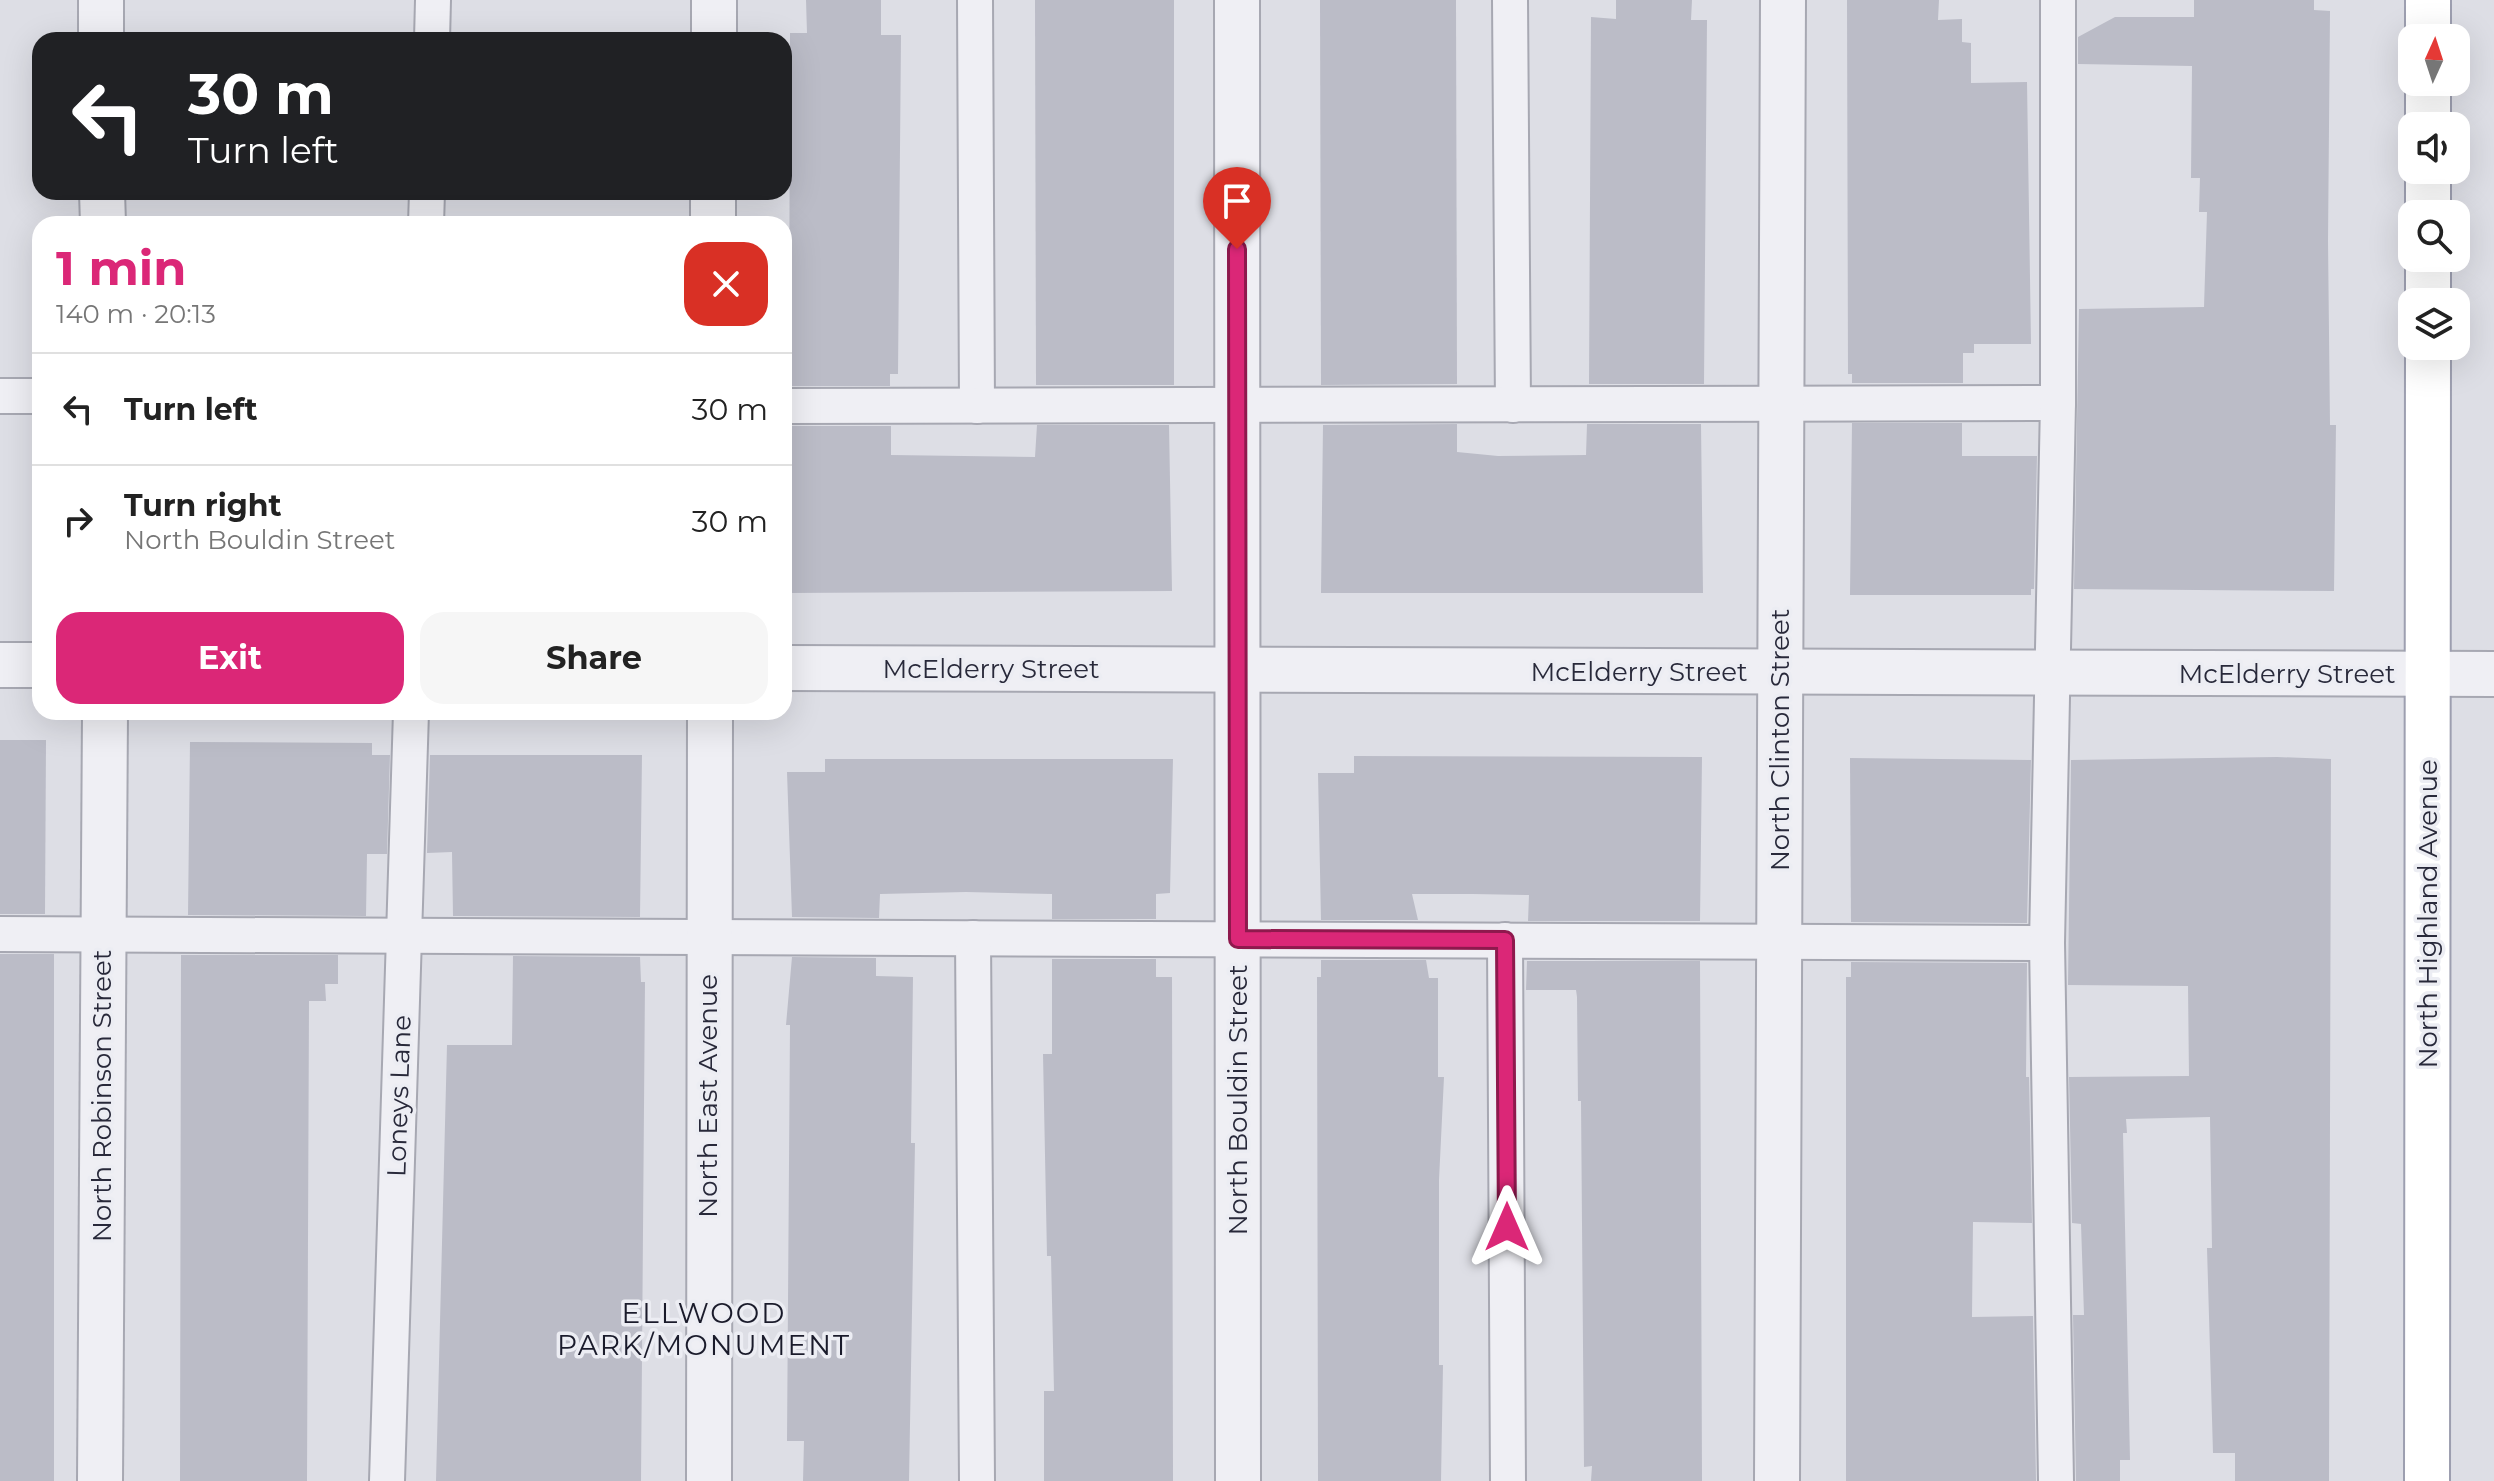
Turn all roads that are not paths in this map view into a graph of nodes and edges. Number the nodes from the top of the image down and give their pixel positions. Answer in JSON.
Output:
{"nodes":[{"id":1,"x":101,"y":0,"type":"edge"},
{"id":2,"x":433,"y":0,"type":"edge"},
{"id":3,"x":714,"y":0,"type":"edge"},
{"id":4,"x":975,"y":0,"type":"edge"},
{"id":5,"x":1237,"y":0,"type":"edge"},
{"id":6,"x":1510,"y":0,"type":"edge"},
{"id":7,"x":1783,"y":0,"type":"edge"},
{"id":8,"x":2058,"y":0,"type":"edge"},
{"id":9,"x":2428,"y":0,"type":"edge"},
{"id":10,"x":2428,"y":24,"type":"edge"},
{"id":11,"x":101,"y":32,"type":"edge"},
{"id":12,"x":432,"y":32,"type":"edge"},
{"id":13,"x":714,"y":32,"type":"edge"},
{"id":14,"x":2428,"y":360,"type":"edge"},
{"id":15,"x":0,"y":396,"type":"edge"},
{"id":16,"x":32,"y":396,"type":"edge"},
{"id":17,"x":2058,"y":403,"type":"junction"},
{"id":18,"x":1782,"y":404,"type":"junction"},
{"id":19,"x":1237,"y":405,"type":"junction"},
{"id":20,"x":1513,"y":405,"type":"junction"},
{"id":21,"x":792,"y":406,"type":"edge"},
{"id":22,"x":977,"y":406,"type":"junction"},
{"id":23,"x":0,"y":665,"type":"edge"},
{"id":24,"x":32,"y":665,"type":"edge"},
{"id":25,"x":792,"y":668,"type":"edge"},
{"id":26,"x":1238,"y":670,"type":"junction"},
{"id":27,"x":1780,"y":672,"type":"junction"},
{"id":28,"x":2050,"y":673,"type":"junction"},
{"id":29,"x":2494,"y":674,"type":"edge"},
{"id":30,"x":2428,"y":675,"type":"junction"},
{"id":31,"x":105,"y":720,"type":"edge"},
{"id":32,"x":411,"y":720,"type":"edge"},
{"id":33,"x":710,"y":720,"type":"edge"},
{"id":34,"x":0,"y":934,"type":"edge"},
{"id":35,"x":103,"y":935,"type":"junction"},
{"id":36,"x":404,"y":936,"type":"junction"},
{"id":37,"x":708,"y":937,"type":"junction"},
{"id":38,"x":973,"y":938,"type":"junction"},
{"id":39,"x":1238,"y":939,"type":"junction"},
{"id":40,"x":1505,"y":940,"type":"junction"},
{"id":41,"x":1779,"y":942,"type":"junction"},
{"id":42,"x":2047,"y":943,"type":"junction"},
{"id":43,"x":100,"y":1481,"type":"edge"},
{"id":44,"x":387,"y":1481,"type":"edge"},
{"id":45,"x":709,"y":1481,"type":"edge"},
{"id":46,"x":977,"y":1481,"type":"edge"},
{"id":47,"x":1238,"y":1481,"type":"edge"},
{"id":48,"x":1508,"y":1481,"type":"edge"},
{"id":49,"x":1777,"y":1481,"type":"edge"},
{"id":50,"x":2056,"y":1481,"type":"edge"},
{"id":51,"x":2427,"y":1481,"type":"edge"}],
"edges":[{"from":1,"to":11,"type":"street"},
{"from":2,"to":12,"type":"lane"},
{"from":3,"to":13,"type":"street"},
{"from":4,"to":22,"type":"lane"},
{"from":5,"to":19,"type":"street","name":"North Bouldin Street"},
{"from":6,"to":20,"type":"lane"},
{"from":7,"to":18,"type":"street","name":"North Clinton Street"},
{"from":8,"to":17,"type":"lane"},
{"from":9,"to":10,"type":"main road"},
{"from":14,"to":30,"type":"main road","name":"North Highland Avenue"},
{"from":15,"to":16,"type":"lane"},
{"from":17,"to":18,"type":"lane"},
{"from":17,"to":28,"type":"lane"},
{"from":18,"to":20,"type":"lane"},
{"from":18,"to":27,"type":"street","name":"North Clinton Street"},
{"from":19,"to":20,"type":"lane"},
{"from":19,"to":22,"type":"lane"},
{"from":19,"to":26,"type":"street","name":"North Bouldin Street"},
{"from":21,"to":22,"type":"lane"},
{"from":23,"to":24,"type":"street"},
{"from":25,"to":26,"type":"street","name":"McElderry Street"},
{"from":26,"to":27,"type":"street","name":"McElderry Street"},
{"from":26,"to":39,"type":"street","name":"North Bouldin Street"},
{"from":27,"to":28,"type":"street","name":"McElderry Street"},
{"from":27,"to":41,"type":"street","name":"North Clinton Street"},
{"from":28,"to":30,"type":"street","name":"McElderry Street"},
{"from":28,"to":42,"type":"lane"},
{"from":29,"to":30,"type":"street","name":"McElderry Street"},
{"from":30,"to":51,"type":"main road","name":"North Highland Avenue"},
{"from":31,"to":35,"type":"street","name":"North Robinson Street"},
{"from":32,"to":36,"type":"lane","name":"Loneys Lane"},
{"from":33,"to":37,"type":"street","name":"North East Avenue"},
{"from":34,"to":35,"type":"lane"},
{"from":35,"to":36,"type":"lane"},
{"from":35,"to":43,"type":"street","name":"North Robinson Street"},
{"from":36,"to":37,"type":"lane"},
{"from":36,"to":44,"type":"lane","name":"Loneys Lane"},
{"from":37,"to":38,"type":"lane"},
{"from":37,"to":45,"type":"street","name":"North East Avenue"},
{"from":38,"to":39,"type":"lane"},
{"from":38,"to":46,"type":"lane"},
{"from":39,"to":40,"type":"lane"},
{"from":39,"to":47,"type":"street","name":"North Bouldin Street"},
{"from":40,"to":41,"type":"lane"},
{"from":40,"to":48,"type":"lane"},
{"from":41,"to":42,"type":"lane"},
{"from":41,"to":49,"type":"street","name":"North Clinton Street"},
{"from":42,"to":50,"type":"lane"}]}
